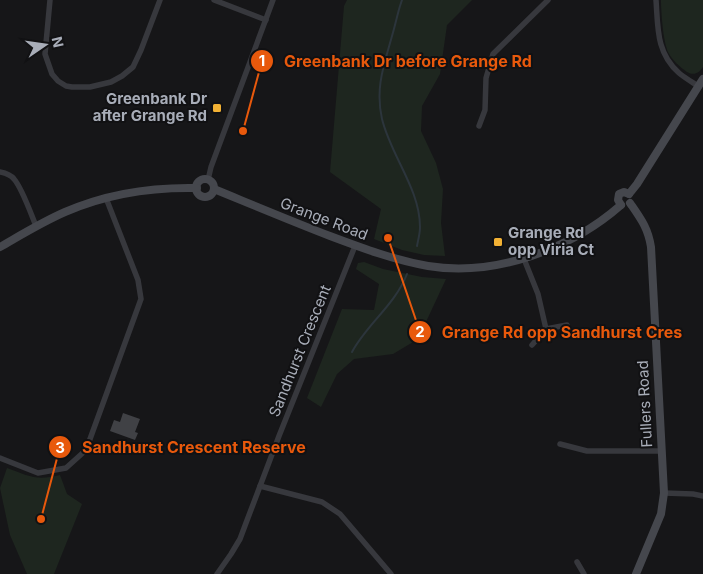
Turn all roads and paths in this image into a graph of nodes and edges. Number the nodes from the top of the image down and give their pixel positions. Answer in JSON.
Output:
{"nodes":[{"id":1,"x":50,"y":0,"type":"edge"},
{"id":2,"x":160,"y":0,"type":"edge"},
{"id":3,"x":214,"y":0,"type":"edge"},
{"id":4,"x":273,"y":0,"type":"edge"},
{"id":5,"x":548,"y":0,"type":"edge"},
{"id":6,"x":656,"y":0,"type":"edge"},
{"id":7,"x":266,"y":20,"type":"junction"},
{"id":8,"x":703,"y":79,"type":"edge"},
{"id":9,"x":698,"y":86,"type":"junction"},
{"id":10,"x":479,"y":126,"type":"dead end"},
{"id":11,"x":0,"y":172,"type":"edge"},
{"id":12,"x":208,"y":180,"type":"junction"},
{"id":13,"x":196,"y":188,"type":"junction"},
{"id":14,"x":214,"y":190,"type":"junction"},
{"id":15,"x":630,"y":194,"type":"junction"},
{"id":16,"x":106,"y":198,"type":"junction"},
{"id":17,"x":630,"y":203,"type":"junction"},
{"id":18,"x":621,"y":205,"type":"junction"},
{"id":19,"x":36,"y":226,"type":"junction"},
{"id":20,"x":355,"y":246,"type":"junction"},
{"id":21,"x":0,"y":247,"type":"edge"},
{"id":22,"x":524,"y":259,"type":"junction"},
{"id":23,"x":567,"y":325,"type":"dead end"},
{"id":24,"x":546,"y":329,"type":"junction"},
{"id":25,"x":532,"y":345,"type":"dead end"},
{"id":26,"x":560,"y":444,"type":"dead end"},
{"id":27,"x":662,"y":451,"type":"junction"},
{"id":28,"x":0,"y":458,"type":"edge"},
{"id":29,"x":260,"y":486,"type":"junction"},
{"id":30,"x":664,"y":493,"type":"junction"},
{"id":31,"x":703,"y":496,"type":"edge"},
{"id":32,"x":577,"y":562,"type":"dead end"},
{"id":33,"x":217,"y":574,"type":"edge"},
{"id":34,"x":391,"y":574,"type":"edge"},
{"id":35,"x":584,"y":574,"type":"edge"},
{"id":36,"x":636,"y":574,"type":"edge"}],
"edges":[{"from":1,"to":2,"type":"street"},
{"from":3,"to":7,"type":"street"},
{"from":4,"to":7,"type":"street"},
{"from":5,"to":10,"type":"street"},
{"from":6,"to":9,"type":"street"},
{"from":7,"to":12,"type":"street"},
{"from":8,"to":9,"type":"street"},
{"from":9,"to":15,"type":"street"},
{"from":11,"to":19,"type":"street"},
{"from":12,"to":13,"type":"street"},
{"from":12,"to":14,"type":"street"},
{"from":13,"to":14,"type":"street"},
{"from":13,"to":16,"type":"street"},
{"from":14,"to":20,"type":"street","name":"Grange Road"},
{"from":15,"to":17,"type":"street"},
{"from":15,"to":18,"type":"street"},
{"from":16,"to":19,"type":"street"},
{"from":16,"to":28,"type":"street"},
{"from":17,"to":18,"type":"street"},
{"from":17,"to":27,"type":"street","name":"Fullers Road"},
{"from":18,"to":22,"type":"street","name":"Grange Road"},
{"from":19,"to":21,"type":"street"},
{"from":20,"to":22,"type":"street","name":"Grange Road"},
{"from":20,"to":29,"type":"street","name":"Sandhurst Crescent"},
{"from":22,"to":24,"type":"street"},
{"from":23,"to":24,"type":"street"},
{"from":24,"to":25,"type":"street"},
{"from":26,"to":27,"type":"street"},
{"from":27,"to":30,"type":"street","name":"Fullers Road"},
{"from":29,"to":33,"type":"street","name":"Sandhurst Crescent"},
{"from":29,"to":34,"type":"street"},
{"from":30,"to":31,"type":"street"},
{"from":30,"to":36,"type":"street","name":"Fullers Road"},
{"from":32,"to":35,"type":"street"}]}
